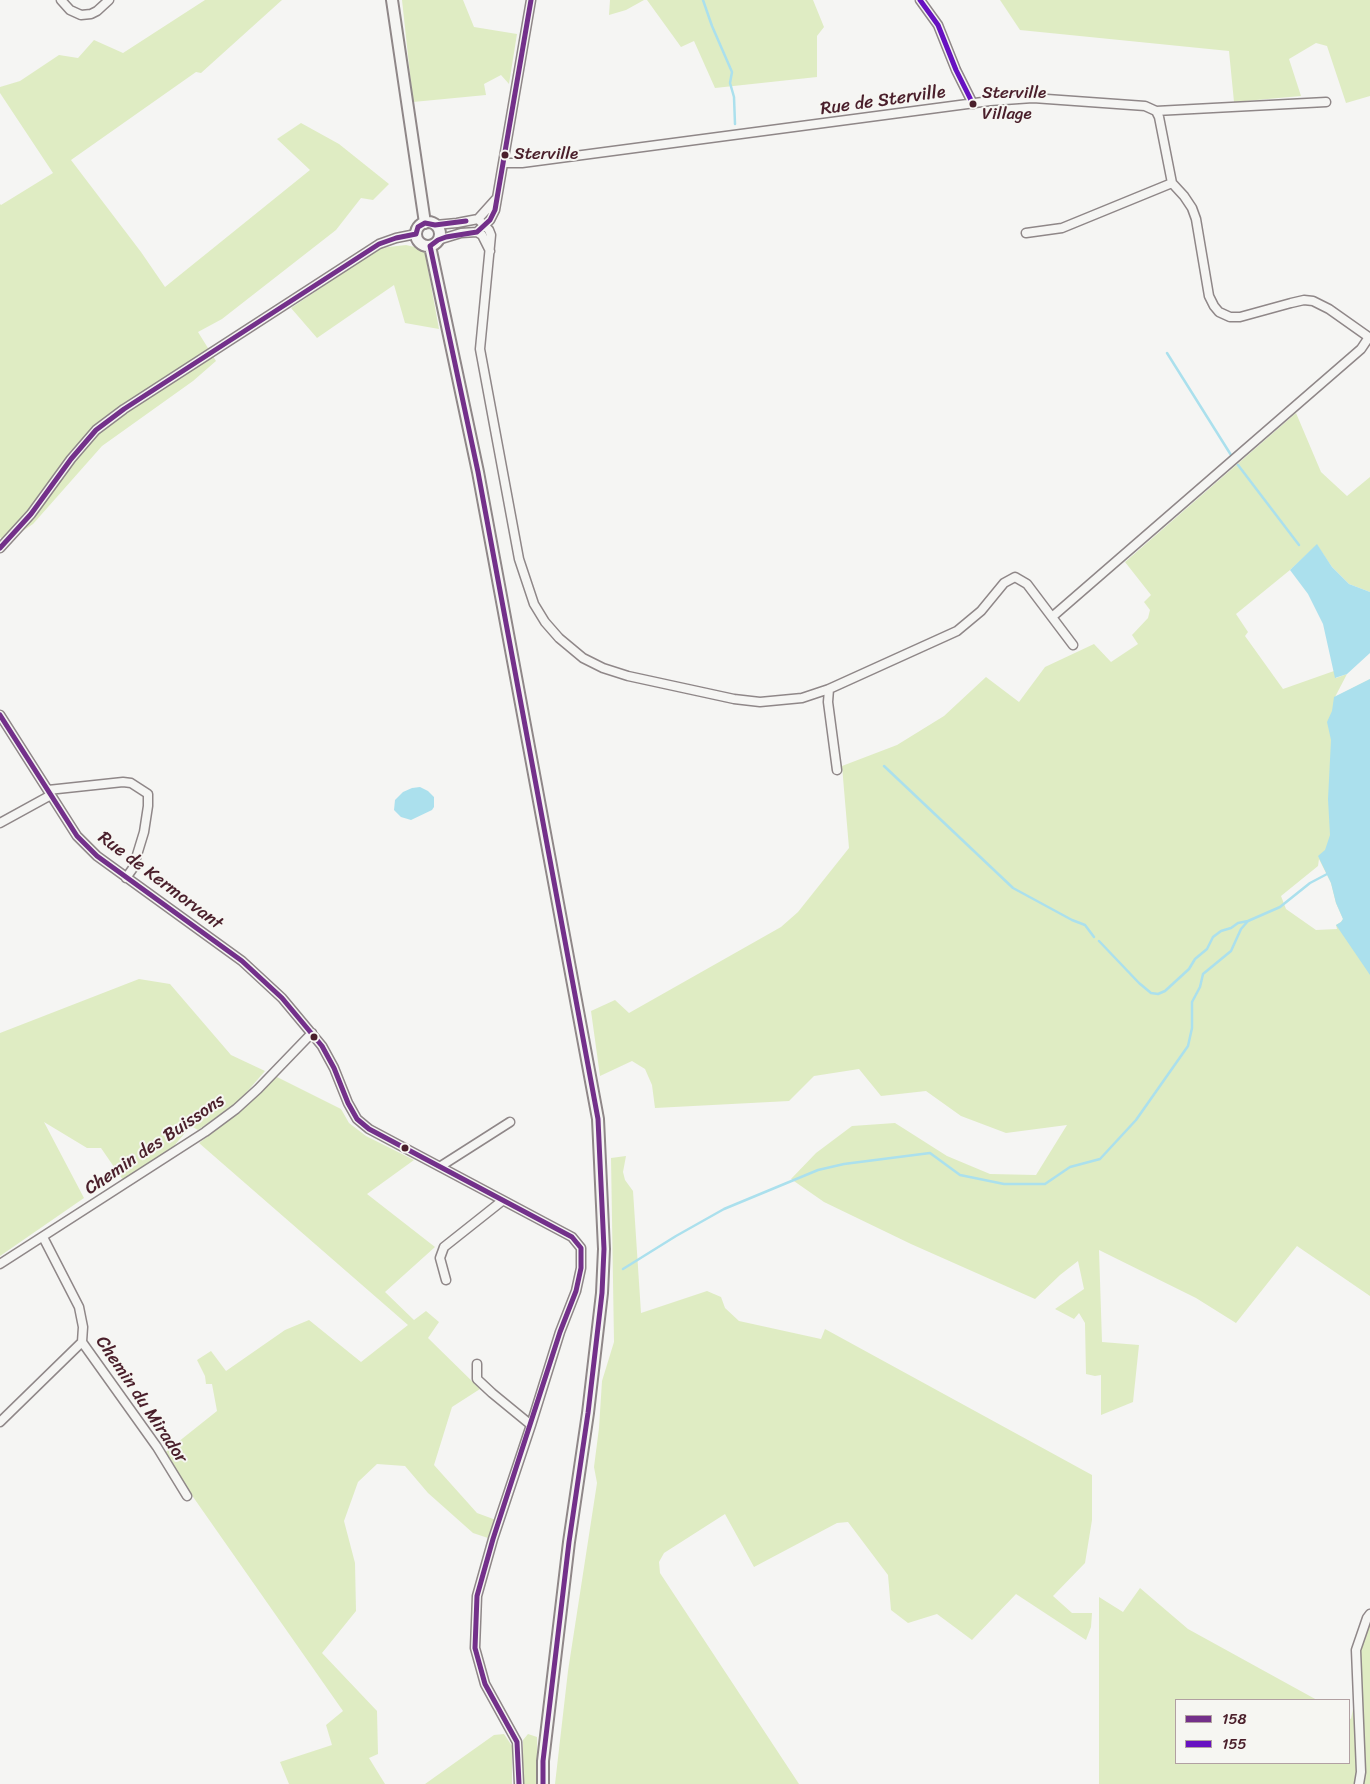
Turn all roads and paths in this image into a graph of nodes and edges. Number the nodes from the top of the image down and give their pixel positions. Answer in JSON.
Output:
{"nodes":[{"id":1,"x":61,"y":0,"type":"edge"},
{"id":2,"x":109,"y":0,"type":"edge"},
{"id":3,"x":392,"y":0,"type":"edge"},
{"id":4,"x":531,"y":0,"type":"edge"},
{"id":5,"x":920,"y":0,"type":"edge"},
{"id":6,"x":1326,"y":102,"type":"dead end"},
{"id":7,"x":973,"y":104,"type":"junction"},
{"id":8,"x":1156,"y":111,"type":"junction"},
{"id":9,"x":504,"y":163,"type":"junction"},
{"id":10,"x":1172,"y":183,"type":"junction"},
{"id":11,"x":496,"y":199,"type":"junction"},
{"id":12,"x":478,"y":219,"type":"junction"},
{"id":13,"x":430,"y":224,"type":"junction"},
{"id":14,"x":485,"y":225,"type":"junction"},
{"id":15,"x":477,"y":232,"type":"junction"},
{"id":16,"x":416,"y":234,"type":"junction"},
{"id":17,"x":1026,"y":234,"type":"dead end"},
{"id":18,"x":434,"y":243,"type":"junction"},
{"id":19,"x":490,"y":251,"type":"junction"},
{"id":20,"x":1369,"y":338,"type":"edge"},
{"id":21,"x":0,"y":548,"type":"edge"},
{"id":22,"x":1052,"y":617,"type":"junction"},
{"id":23,"x":1073,"y":645,"type":"dead end"},
{"id":24,"x":828,"y":688,"type":"junction"},
{"id":25,"x":0,"y":715,"type":"edge"},
{"id":26,"x":837,"y":770,"type":"dead end"},
{"id":27,"x":49,"y":792,"type":"junction"},
{"id":28,"x":0,"y":823,"type":"edge"},
{"id":29,"x":126,"y":878,"type":"junction"},
{"id":30,"x":312,"y":1034,"type":"junction"},
{"id":31,"x":510,"y":1122,"type":"dead end"},
{"id":32,"x":441,"y":1166,"type":"junction"},
{"id":33,"x":502,"y":1201,"type":"junction"},
{"id":34,"x":43,"y":1237,"type":"junction"},
{"id":35,"x":0,"y":1264,"type":"edge"},
{"id":36,"x":446,"y":1280,"type":"dead end"},
{"id":37,"x":82,"y":1342,"type":"junction"},
{"id":38,"x":477,"y":1364,"type":"dead end"},
{"id":39,"x":0,"y":1422,"type":"edge"},
{"id":40,"x":532,"y":1425,"type":"junction"},
{"id":41,"x":187,"y":1496,"type":"dead end"},
{"id":42,"x":1370,"y":1614,"type":"edge"},
{"id":43,"x":519,"y":1784,"type":"edge"},
{"id":44,"x":543,"y":1784,"type":"edge"},
{"id":45,"x":1359,"y":1784,"type":"edge"}],
"edges":[{"from":1,"to":2,"type":"street"},
{"from":3,"to":13,"type":"main road"},
{"from":4,"to":9,"type":"street"},
{"from":5,"to":7,"type":"street"},
{"from":6,"to":8,"type":"street","name":"Rue de Sterville"},
{"from":7,"to":8,"type":"street","name":"Rue de Sterville"},
{"from":7,"to":9,"type":"street","name":"Rue de Sterville"},
{"from":8,"to":10,"type":"street"},
{"from":9,"to":11,"type":"street"},
{"from":10,"to":17,"type":"street"},
{"from":10,"to":20,"type":"street"},
{"from":11,"to":12,"type":"street"},
{"from":11,"to":14,"type":"street"},
{"from":12,"to":13,"type":"street"},
{"from":12,"to":14,"type":"street"},
{"from":13,"to":16,"type":"main road"},
{"from":13,"to":18,"type":"main road"},
{"from":14,"to":15,"type":"street"},
{"from":14,"to":19,"type":"street"},
{"from":15,"to":18,"type":"street"},
{"from":15,"to":19,"type":"street"},
{"from":16,"to":18,"type":"main road"},
{"from":16,"to":21,"type":"street"},
{"from":18,"to":44,"type":"main road"},
{"from":19,"to":24,"type":"street"},
{"from":20,"to":22,"type":"street"},
{"from":22,"to":23,"type":"street"},
{"from":22,"to":24,"type":"street"},
{"from":24,"to":26,"type":"street"},
{"from":25,"to":27,"type":"street","name":"Rue de Kermorvant"},
{"from":27,"to":28,"type":"street"},
{"from":27,"to":29,"type":"street","name":"Rue de Kermorvant"},
{"from":27,"to":29,"type":"street"},
{"from":29,"to":30,"type":"street","name":"Rue de Kermorvant"},
{"from":30,"to":32,"type":"street","name":"Rue de Kermorvant"},
{"from":30,"to":34,"type":"street","name":"Chemin des Buissons"},
{"from":31,"to":32,"type":"street"},
{"from":32,"to":33,"type":"street","name":"Rue de Kermorvant"},
{"from":33,"to":36,"type":"street"},
{"from":33,"to":40,"type":"street","name":"Rue de Kermorvant"},
{"from":34,"to":35,"type":"street","name":"Chemin des Buissons"},
{"from":34,"to":37,"type":"street","name":"Chemin du Mirador"},
{"from":37,"to":39,"type":"street"},
{"from":37,"to":41,"type":"street","name":"Chemin du Mirador"},
{"from":38,"to":40,"type":"street"},
{"from":40,"to":43,"type":"street","name":"Rue de Kermorvant"},
{"from":42,"to":45,"type":"street"}]}
